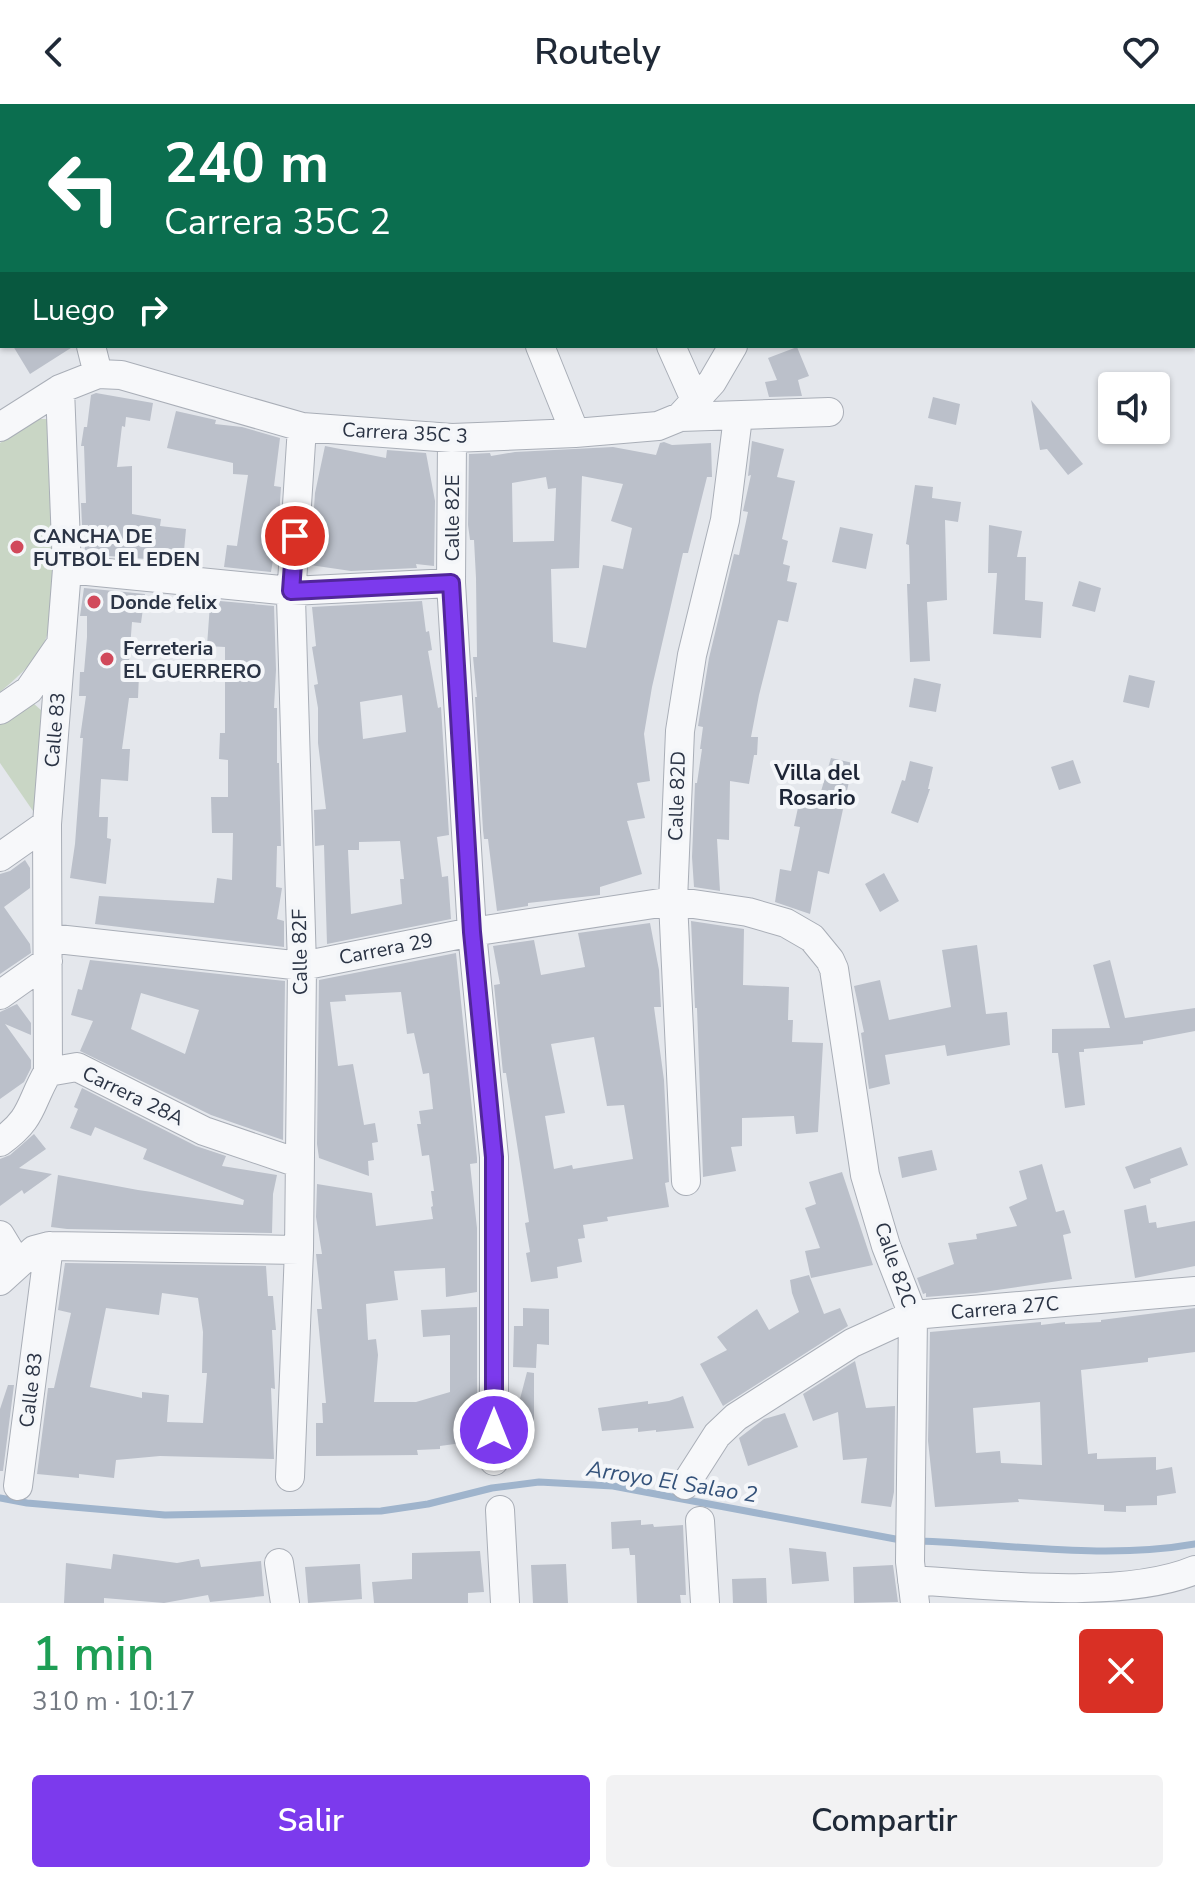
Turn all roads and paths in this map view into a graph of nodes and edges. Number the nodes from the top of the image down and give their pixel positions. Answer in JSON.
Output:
{"nodes":[{"id":1,"x":92,"y":348,"type":"edge"},
{"id":2,"x":541,"y":348,"type":"edge"},
{"id":3,"x":672,"y":348,"type":"edge"},
{"id":4,"x":732,"y":348,"type":"edge"},
{"id":5,"x":98,"y":374,"type":"junction"},
{"id":6,"x":60,"y":389,"type":"junction"},
{"id":7,"x":688,"y":410,"type":"junction"},
{"id":8,"x":829,"y":412,"type":"dead end"},
{"id":9,"x":738,"y":417,"type":"junction"},
{"id":10,"x":0,"y":427,"type":"edge"},
{"id":11,"x":302,"y":427,"type":"junction"},
{"id":12,"x":575,"y":433,"type":"junction"},
{"id":13,"x":452,"y":438,"type":"junction"},
{"id":14,"x":67,"y":569,"type":"junction"},
{"id":15,"x":451,"y":583,"type":"junction"},
{"id":16,"x":291,"y":591,"type":"junction"},
{"id":17,"x":63,"y":641,"type":"junction"},
{"id":18,"x":0,"y":710,"type":"edge"},
{"id":19,"x":47,"y":824,"type":"junction"},
{"id":20,"x":0,"y":857,"type":"edge"},
{"id":21,"x":673,"y":901,"type":"junction"},
{"id":22,"x":472,"y":932,"type":"junction"},
{"id":23,"x":812,"y":938,"type":"joint"},
{"id":24,"x":48,"y":950,"type":"junction"},
{"id":25,"x":302,"y":966,"type":"junction"},
{"id":26,"x":0,"y":995,"type":"edge"},
{"id":27,"x":48,"y":1072,"type":"junction"},
{"id":28,"x":0,"y":1142,"type":"edge"},
{"id":29,"x":298,"y":1163,"type":"junction"},
{"id":30,"x":686,"y":1181,"type":"dead end"},
{"id":31,"x":0,"y":1235,"type":"edge"},
{"id":32,"x":49,"y":1246,"type":"junction"},
{"id":33,"x":299,"y":1250,"type":"junction"},
{"id":34,"x":8,"y":1272,"type":"edge"},
{"id":35,"x":1195,"y":1291,"type":"edge"},
{"id":36,"x":913,"y":1315,"type":"junction"},
{"id":37,"x":494,"y":1461,"type":"dead end"},
{"id":38,"x":290,"y":1477,"type":"dead end"},
{"id":39,"x":685,"y":1485,"type":"dead end"},
{"id":40,"x":18,"y":1486,"type":"dead end"},
{"id":41,"x":500,"y":1510,"type":"dead end"},
{"id":42,"x":700,"y":1521,"type":"dead end"},
{"id":43,"x":279,"y":1563,"type":"dead end"},
{"id":44,"x":1195,"y":1570,"type":"edge"},
{"id":45,"x":912,"y":1582,"type":"edge"},
{"id":46,"x":285,"y":1603,"type":"edge"},
{"id":47,"x":505,"y":1603,"type":"edge"},
{"id":48,"x":705,"y":1603,"type":"edge"}],
"edges":[{"from":1,"to":5,"type":"street"},
{"from":2,"to":12,"type":"street"},
{"from":3,"to":7,"type":"street"},
{"from":4,"to":7,"type":"street"},
{"from":5,"to":6,"type":"street","name":"Carrera 35C 3"},
{"from":5,"to":11,"type":"street","name":"Carrera 35C 3"},
{"from":6,"to":10,"type":"street","name":"Carrera 35C 3"},
{"from":6,"to":14,"type":"street","name":"Calle 83"},
{"from":7,"to":9,"type":"street","name":"Carrera 35C 3"},
{"from":7,"to":12,"type":"street","name":"Carrera 35C 3"},
{"from":8,"to":9,"type":"street","name":"Carrera 35C 3"},
{"from":9,"to":21,"type":"street","name":"Calle 82D"},
{"from":11,"to":13,"type":"street","name":"Carrera 35C 3"},
{"from":11,"to":16,"type":"street","name":"Calle 82F"},
{"from":12,"to":13,"type":"street","name":"Carrera 35C 3"},
{"from":13,"to":15,"type":"street","name":"Calle 82E"},
{"from":14,"to":16,"type":"street"},
{"from":14,"to":17,"type":"street","name":"Calle 83"},
{"from":15,"to":16,"type":"street"},
{"from":15,"to":22,"type":"street","name":"Calle 82E"},
{"from":16,"to":25,"type":"street","name":"Calle 82F"},
{"from":17,"to":18,"type":"street"},
{"from":17,"to":19,"type":"street","name":"Calle 83"},
{"from":19,"to":20,"type":"street"},
{"from":19,"to":24,"type":"street","name":"Calle 83"},
{"from":21,"to":22,"type":"street","name":"Carrera 29"},
{"from":21,"to":23,"type":"street","name":"Carrera 29"},
{"from":21,"to":30,"type":"street","name":"Calle 82D"},
{"from":22,"to":25,"type":"street","name":"Carrera 29"},
{"from":22,"to":37,"type":"street","name":"Calle 82E"},
{"from":23,"to":36,"type":"street","name":"Calle 82C"},
{"from":24,"to":25,"type":"street","name":"Carrera 29"},
{"from":24,"to":26,"type":"street"},
{"from":24,"to":27,"type":"street","name":"Calle 83"},
{"from":25,"to":29,"type":"street","name":"Calle 82F"},
{"from":27,"to":28,"type":"street"},
{"from":27,"to":29,"type":"street","name":"Carrera 28A"},
{"from":29,"to":33,"type":"street","name":"Calle 82F"},
{"from":31,"to":34,"type":"street"},
{"from":32,"to":33,"type":"street"},
{"from":32,"to":34,"type":"street"},
{"from":32,"to":40,"type":"street","name":"Calle 83"},
{"from":33,"to":38,"type":"street","name":"Calle 82F"},
{"from":35,"to":36,"type":"street","name":"Carrera 27C"},
{"from":36,"to":39,"type":"street","name":"Carrera 27C"},
{"from":36,"to":45,"type":"street","name":"Calle 82C"},
{"from":41,"to":47,"type":"street"},
{"from":42,"to":48,"type":"street"},
{"from":43,"to":46,"type":"street"},
{"from":44,"to":45,"type":"street"}]}
